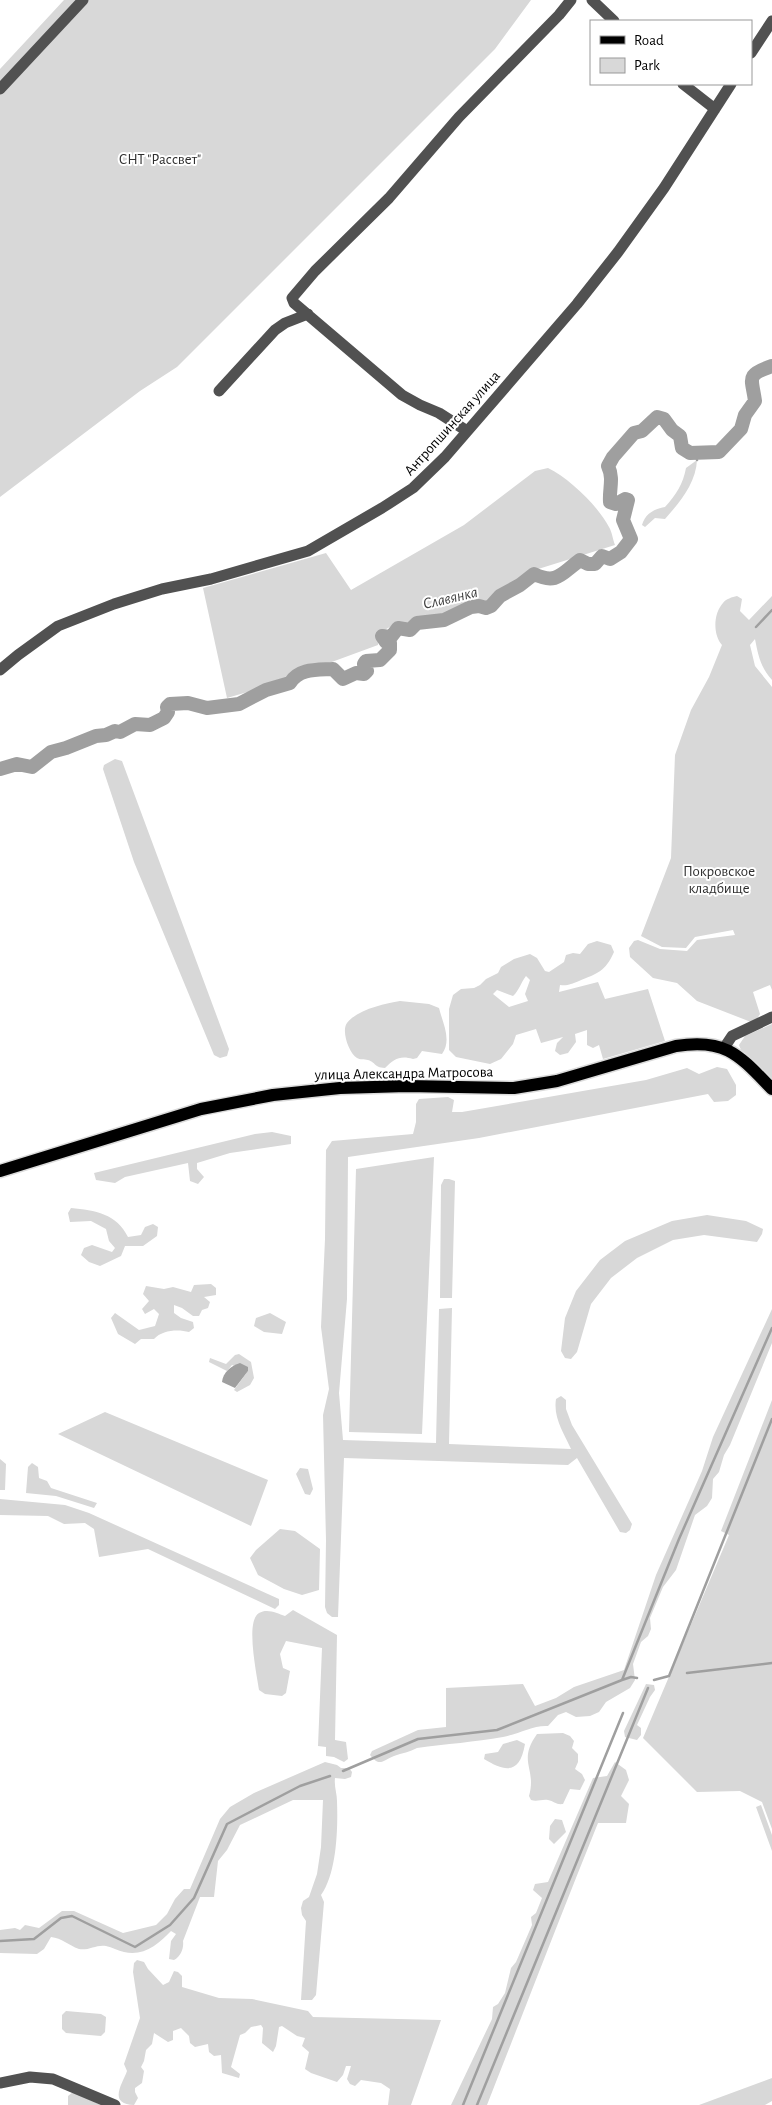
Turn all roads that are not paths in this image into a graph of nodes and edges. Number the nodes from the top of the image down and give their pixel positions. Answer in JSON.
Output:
{"nodes":[{"id":1,"x":83,"y":0,"type":"edge"},
{"id":2,"x":570,"y":0,"type":"edge"},
{"id":3,"x":592,"y":0,"type":"edge"},
{"id":4,"x":613,"y":20,"type":"edge"},
{"id":5,"x":772,"y":21,"type":"edge"},
{"id":6,"x":752,"y":51,"type":"edge"},
{"id":7,"x":684,"y":85,"type":"edge"},
{"id":8,"x":730,"y":85,"type":"edge"},
{"id":9,"x":0,"y":89,"type":"edge"},
{"id":10,"x":715,"y":109,"type":"junction"},
{"id":11,"x":308,"y":314,"type":"junction"},
{"id":12,"x":219,"y":391,"type":"dead end"},
{"id":13,"x":467,"y":431,"type":"junction"},
{"id":14,"x":0,"y":670,"type":"edge"},
{"id":15,"x":772,"y":1017,"type":"edge"},
{"id":16,"x":724,"y":1048,"type":"junction"},
{"id":17,"x":772,"y":1089,"type":"edge"},
{"id":18,"x":0,"y":1171,"type":"edge"},
{"id":19,"x":0,"y":2084,"type":"edge"},
{"id":20,"x":115,"y":2105,"type":"edge"}],
"edges":[{"from":1,"to":9,"type":"street"},
{"from":2,"to":11,"type":"street"},
{"from":3,"to":4,"type":"street"},
{"from":5,"to":6,"type":"street"},
{"from":7,"to":10,"type":"street"},
{"from":8,"to":10,"type":"street","name":"Антропшинская улица"},
{"from":10,"to":13,"type":"street","name":"Антропшинская улица"},
{"from":11,"to":12,"type":"street"},
{"from":11,"to":13,"type":"street"},
{"from":13,"to":14,"type":"street","name":"Антропшинская улица"},
{"from":15,"to":16,"type":"street"},
{"from":16,"to":17,"type":"main road"},
{"from":16,"to":18,"type":"main road","name":"улица Александра Матросова"},
{"from":19,"to":20,"type":"street"}]}
